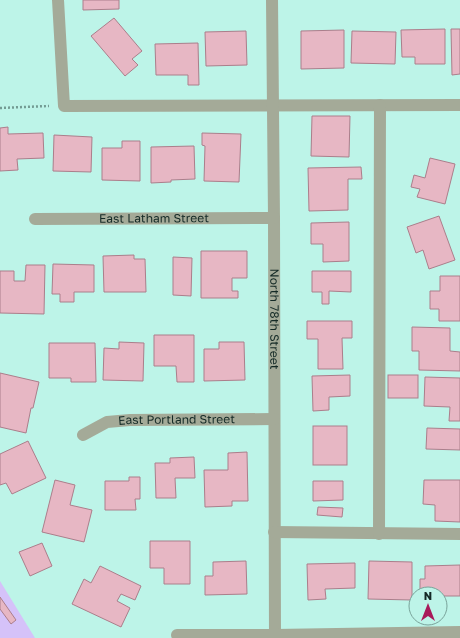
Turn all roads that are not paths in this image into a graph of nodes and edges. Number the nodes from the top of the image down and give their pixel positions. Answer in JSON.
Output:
{"nodes":[{"id":1,"x":58,"y":0,"type":"edge"},
{"id":2,"x":272,"y":0,"type":"edge"},
{"id":3,"x":380,"y":105,"type":"junction"},
{"id":4,"x":460,"y":105,"type":"edge"},
{"id":5,"x":273,"y":106,"type":"junction"},
{"id":6,"x":274,"y":218,"type":"junction"},
{"id":7,"x":35,"y":219,"type":"dead end"},
{"id":8,"x":274,"y":419,"type":"junction"},
{"id":9,"x":83,"y":435,"type":"dead end"},
{"id":10,"x":274,"y":532,"type":"junction"},
{"id":11,"x":379,"y":534,"type":"junction"},
{"id":12,"x":460,"y":534,"type":"edge"},
{"id":13,"x":460,"y":632,"type":"edge"},
{"id":14,"x":177,"y":635,"type":"dead end"},
{"id":15,"x":275,"y":636,"type":"edge"}],
"edges":[{"from":1,"to":5,"type":"street"},
{"from":2,"to":5,"type":"street","name":"North 78th Street"},
{"from":3,"to":4,"type":"street"},
{"from":3,"to":5,"type":"street"},
{"from":3,"to":11,"type":"street"},
{"from":5,"to":6,"type":"street","name":"North 78th Street"},
{"from":6,"to":7,"type":"street","name":"East Latham Street"},
{"from":6,"to":8,"type":"street","name":"North 78th Street"},
{"from":8,"to":9,"type":"street","name":"East Portland Street"},
{"from":8,"to":10,"type":"street","name":"North 78th Street"},
{"from":10,"to":11,"type":"street"},
{"from":10,"to":15,"type":"street","name":"North 78th Street"},
{"from":11,"to":12,"type":"street"},
{"from":13,"to":15,"type":"street"},
{"from":14,"to":15,"type":"street"}]}
